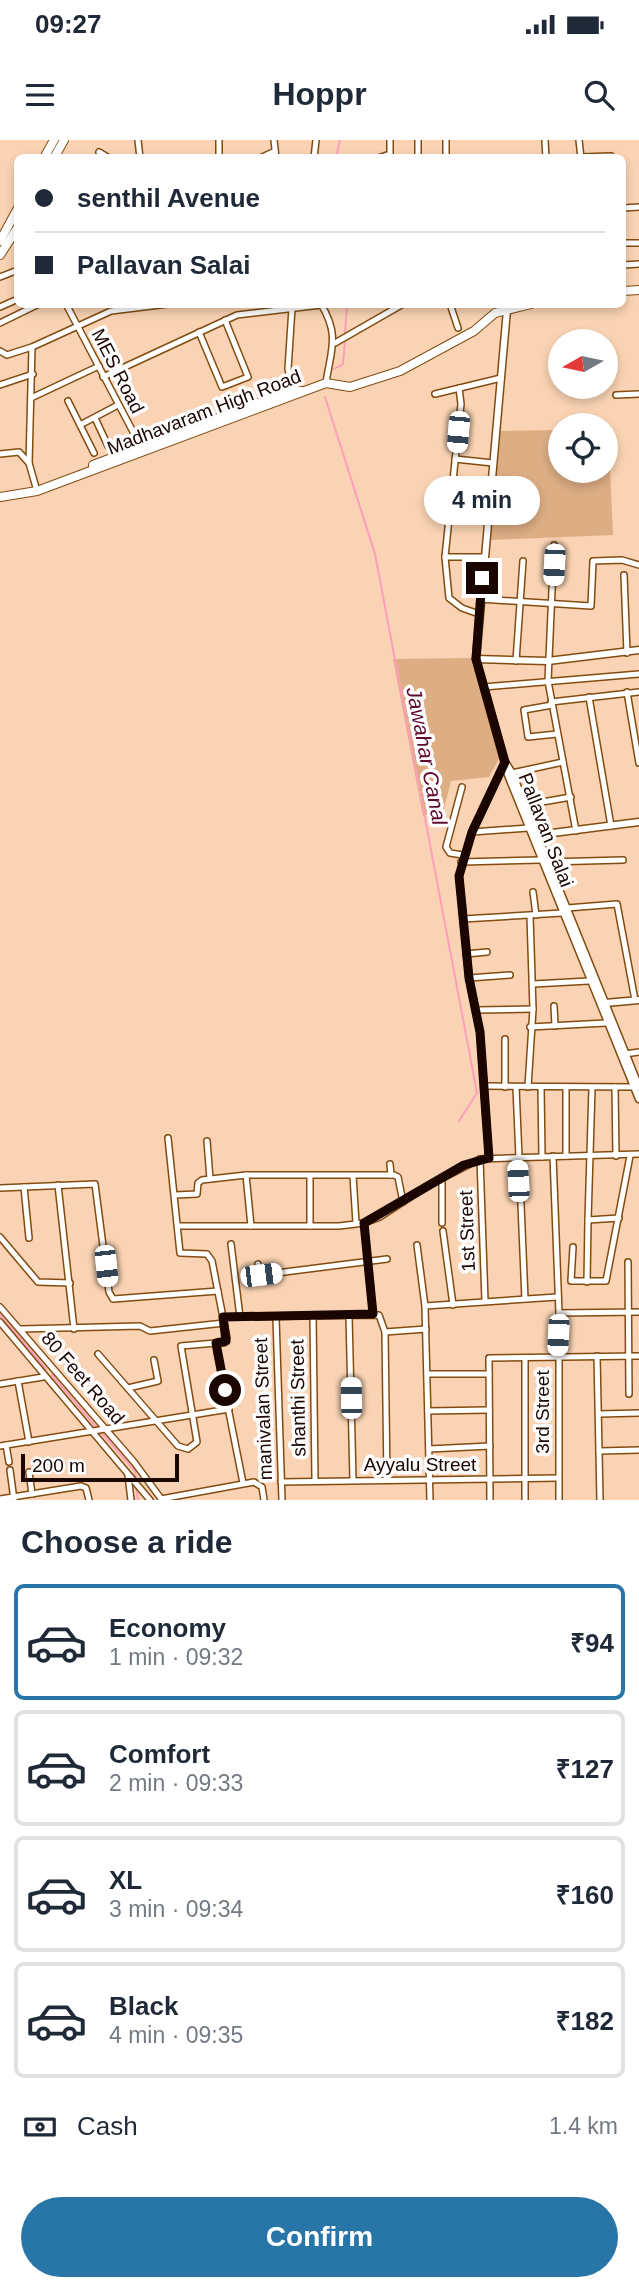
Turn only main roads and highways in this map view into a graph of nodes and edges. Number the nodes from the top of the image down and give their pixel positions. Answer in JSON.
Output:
{"nodes":[{"id":1,"x":14,"y":215,"type":"edge"},
{"id":2,"x":14,"y":233,"type":"edge"},
{"id":3,"x":0,"y":240,"type":"edge"},
{"id":4,"x":0,"y":255,"type":"edge"},
{"id":5,"x":515,"y":308,"type":"edge"},
{"id":6,"x":0,"y":495,"type":"edge"}],
"edges":[{"from":1,"to":3,"type":"main road"},
{"from":2,"to":4,"type":"main road"},
{"from":5,"to":6,"type":"main road","name":"Madhavaram High Road"}]}
